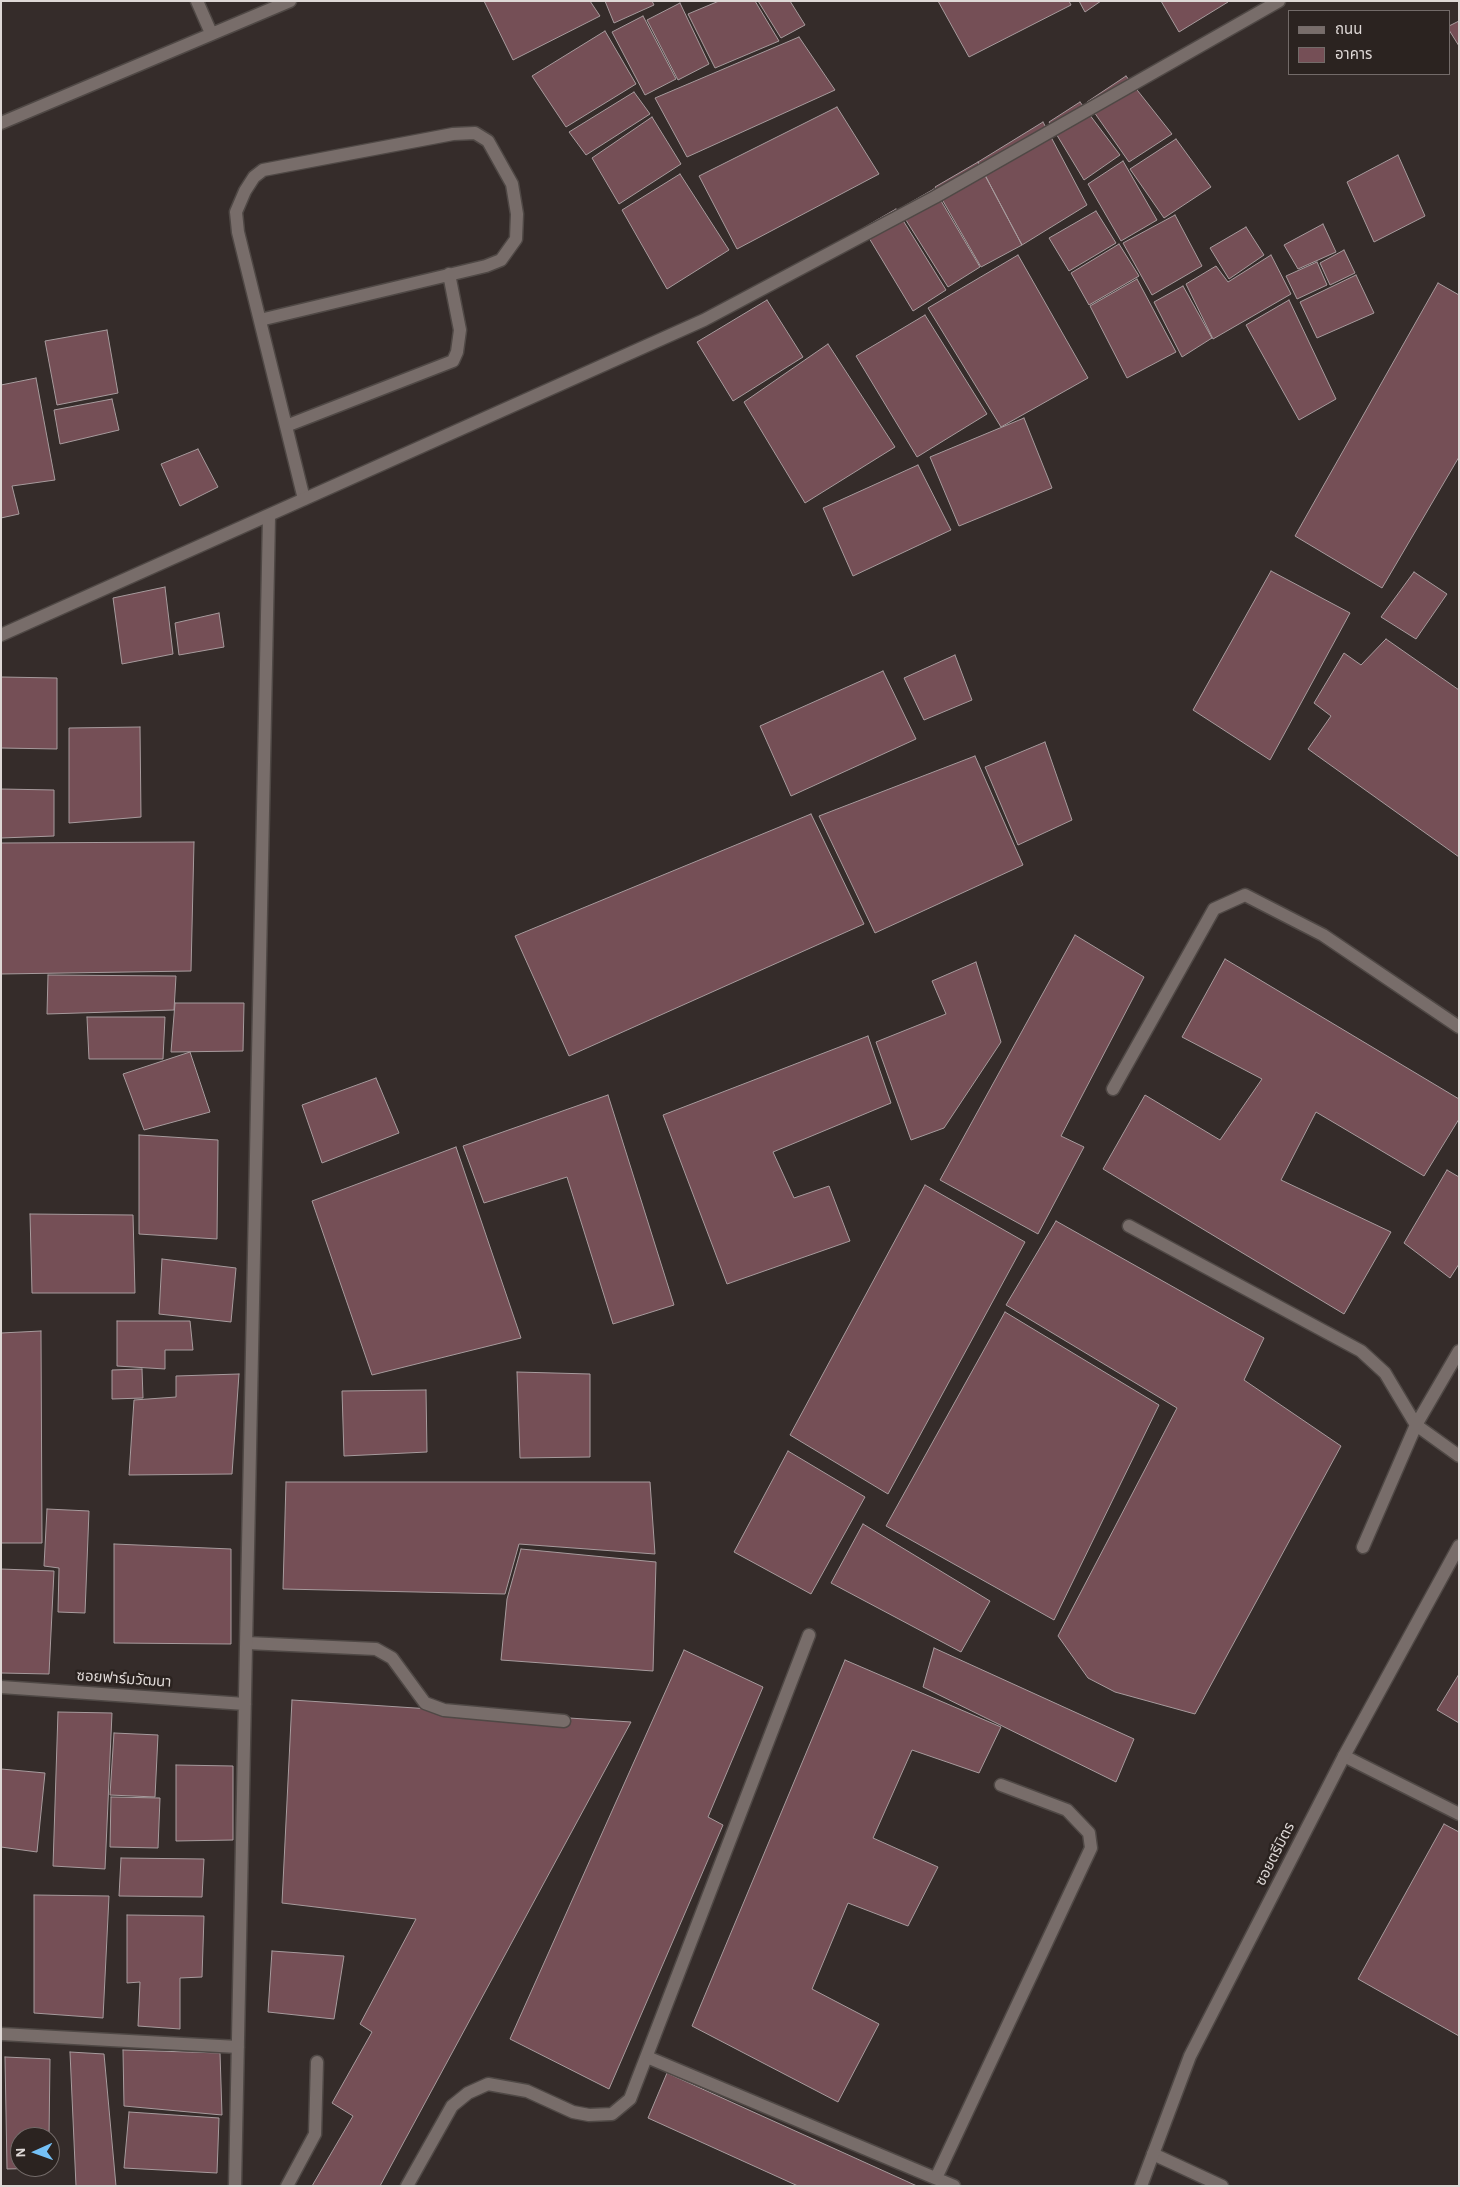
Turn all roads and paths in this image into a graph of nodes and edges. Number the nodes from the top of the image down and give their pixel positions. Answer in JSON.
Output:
{"nodes":[{"id":1,"x":197,"y":1,"type":"edge"},
{"id":2,"x":290,"y":1,"type":"edge"},
{"id":3,"x":1279,"y":1,"type":"edge"},
{"id":4,"x":211,"y":33,"type":"junction"},
{"id":5,"x":1,"y":123,"type":"edge"},
{"id":6,"x":449,"y":274,"type":"junction"},
{"id":7,"x":260,"y":320,"type":"junction"},
{"id":8,"x":286,"y":426,"type":"junction"},
{"id":9,"x":304,"y":500,"type":"junction"},
{"id":10,"x":269,"y":517,"type":"junction"},
{"id":11,"x":1,"y":635,"type":"edge"},
{"id":12,"x":1459,"y":1027,"type":"edge"},
{"id":13,"x":1113,"y":1089,"type":"dead end"},
{"id":14,"x":1129,"y":1226,"type":"dead end"},
{"id":15,"x":1459,"y":1351,"type":"edge"},
{"id":16,"x":1416,"y":1425,"type":"junction"},
{"id":17,"x":1459,"y":1456,"type":"edge"},
{"id":18,"x":1459,"y":1546,"type":"edge"},
{"id":19,"x":1364,"y":1547,"type":"dead end"},
{"id":20,"x":809,"y":1636,"type":"dead end"},
{"id":21,"x":247,"y":1643,"type":"junction"},
{"id":22,"x":1,"y":1687,"type":"edge"},
{"id":23,"x":245,"y":1704,"type":"junction"},
{"id":24,"x":564,"y":1721,"type":"dead end"},
{"id":25,"x":1344,"y":1756,"type":"junction"},
{"id":26,"x":1001,"y":1785,"type":"dead end"},
{"id":27,"x":1459,"y":1814,"type":"edge"},
{"id":28,"x":1,"y":2034,"type":"edge"},
{"id":29,"x":238,"y":2047,"type":"junction"},
{"id":30,"x":647,"y":2057,"type":"junction"},
{"id":31,"x":317,"y":2062,"type":"dead end"},
{"id":32,"x":1153,"y":2154,"type":"junction"},
{"id":33,"x":936,"y":2178,"type":"junction"},
{"id":34,"x":234,"y":2186,"type":"edge"},
{"id":35,"x":287,"y":2186,"type":"edge"},
{"id":36,"x":407,"y":2186,"type":"edge"},
{"id":37,"x":954,"y":2186,"type":"edge"},
{"id":38,"x":1141,"y":2186,"type":"edge"},
{"id":39,"x":1222,"y":2186,"type":"edge"}],
"edges":[{"from":1,"to":4,"type":"street"},
{"from":2,"to":4,"type":"street"},
{"from":3,"to":9,"type":"street"},
{"from":4,"to":5,"type":"street"},
{"from":6,"to":7,"type":"street"},
{"from":6,"to":7,"type":"street"},
{"from":6,"to":8,"type":"street"},
{"from":7,"to":8,"type":"street"},
{"from":8,"to":9,"type":"street"},
{"from":9,"to":10,"type":"street"},
{"from":10,"to":11,"type":"street"},
{"from":10,"to":21,"type":"street"},
{"from":12,"to":13,"type":"street"},
{"from":14,"to":16,"type":"street"},
{"from":15,"to":16,"type":"street"},
{"from":16,"to":17,"type":"street"},
{"from":16,"to":19,"type":"street"},
{"from":18,"to":25,"type":"street","name":"ซอยตรีมิตร"},
{"from":20,"to":30,"type":"street"},
{"from":21,"to":23,"type":"street"},
{"from":21,"to":24,"type":"street"},
{"from":22,"to":23,"type":"street","name":"ซอยฟาร์มวัฒนา"},
{"from":23,"to":29,"type":"street"},
{"from":25,"to":27,"type":"street"},
{"from":25,"to":32,"type":"street","name":"ซอยตรีมิตร"},
{"from":26,"to":33,"type":"street"},
{"from":28,"to":29,"type":"street"},
{"from":29,"to":34,"type":"street"},
{"from":30,"to":33,"type":"street"},
{"from":30,"to":36,"type":"street"},
{"from":31,"to":35,"type":"street"},
{"from":32,"to":38,"type":"street","name":"ซอยตรีมิตร"},
{"from":32,"to":39,"type":"street"},
{"from":33,"to":37,"type":"street"}]}
